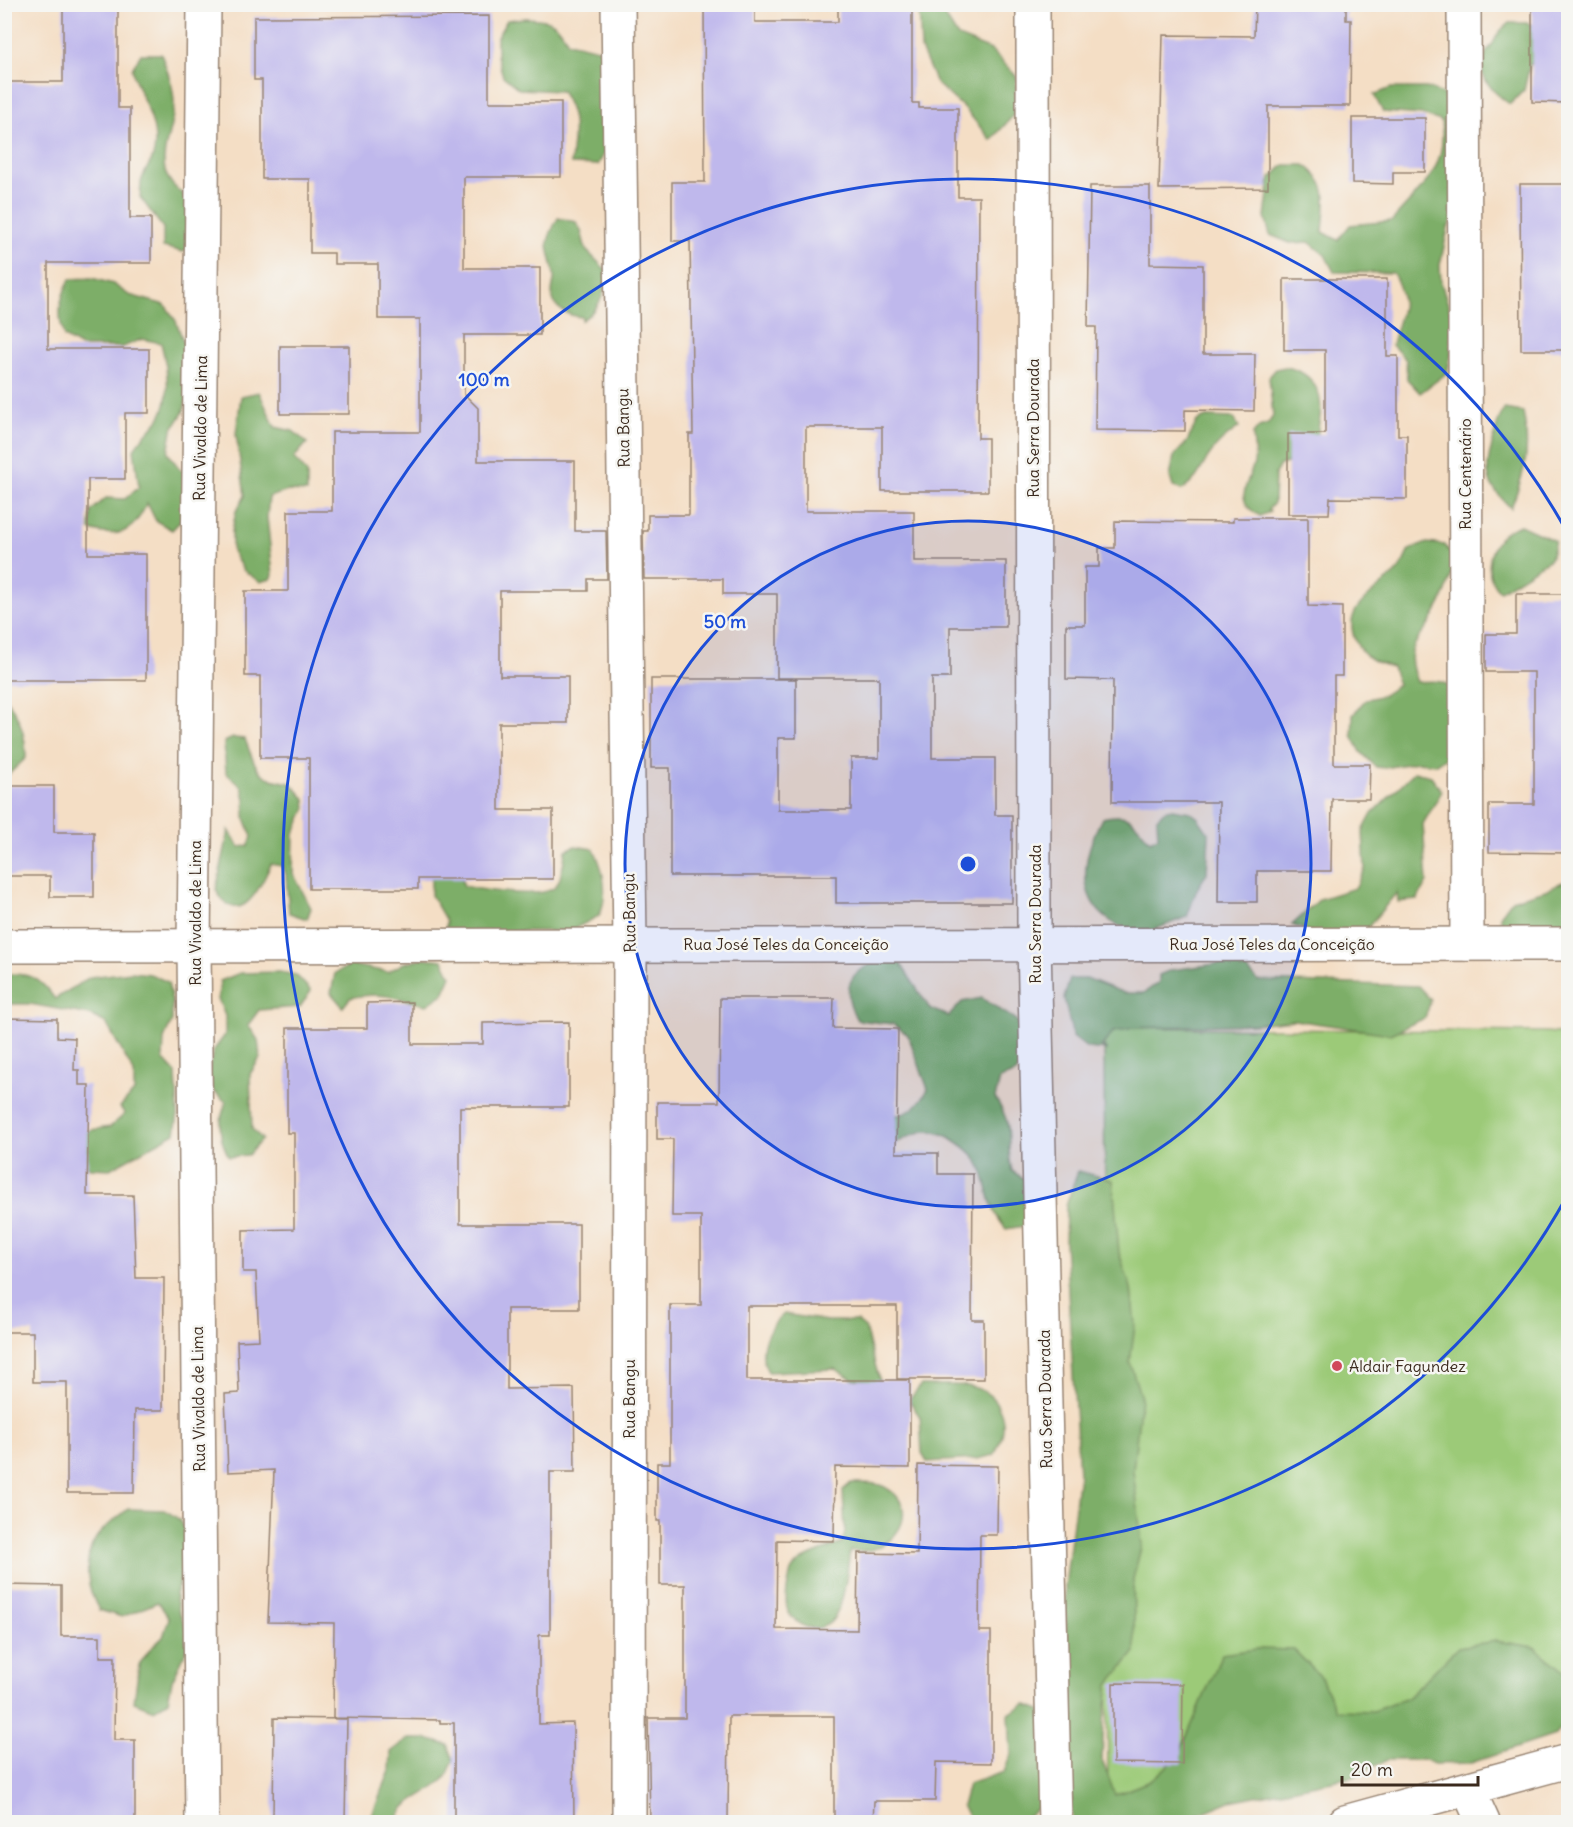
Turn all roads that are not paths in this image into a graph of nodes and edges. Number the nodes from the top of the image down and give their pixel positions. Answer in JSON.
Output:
{"nodes":[{"id":1,"x":204,"y":4,"type":"edge"},
{"id":2,"x":618,"y":4,"type":"edge"},
{"id":3,"x":1033,"y":4,"type":"edge"},
{"id":4,"x":1464,"y":4,"type":"edge"},
{"id":5,"x":630,"y":944,"type":"junction"},
{"id":6,"x":1034,"y":944,"type":"junction"},
{"id":7,"x":1467,"y":944,"type":"junction"},
{"id":8,"x":1569,"y":944,"type":"edge"},
{"id":9,"x":4,"y":946,"type":"edge"},
{"id":10,"x":194,"y":946,"type":"junction"},
{"id":11,"x":1569,"y":1761,"type":"edge"},
{"id":12,"x":1468,"y":1789,"type":"junction"},
{"id":13,"x":202,"y":1822,"type":"edge"},
{"id":14,"x":628,"y":1822,"type":"edge"},
{"id":15,"x":1055,"y":1822,"type":"edge"},
{"id":16,"x":1346,"y":1822,"type":"edge"},
{"id":17,"x":1482,"y":1822,"type":"edge"}],
"edges":[{"from":1,"to":10,"type":"street","name":"Rua Vivaldo de Lima"},
{"from":2,"to":5,"type":"street","name":"Rua Bangu"},
{"from":3,"to":6,"type":"street","name":"Rua Serra Dourada"},
{"from":4,"to":7,"type":"street","name":"Rua Centenário"},
{"from":5,"to":6,"type":"street","name":"Rua José Teles da Conceição"},
{"from":5,"to":10,"type":"street","name":"Rua José Teles da Conceição"},
{"from":5,"to":14,"type":"street","name":"Rua Bangu"},
{"from":6,"to":7,"type":"street","name":"Rua José Teles da Conceição"},
{"from":6,"to":15,"type":"street","name":"Rua Serra Dourada"},
{"from":7,"to":8,"type":"street","name":"Rua José Teles da Conceição"},
{"from":9,"to":10,"type":"street","name":"Rua José Teles da Conceição"},
{"from":10,"to":13,"type":"street","name":"Rua Vivaldo de Lima"},
{"from":11,"to":12,"type":"street"},
{"from":12,"to":16,"type":"street"},
{"from":12,"to":17,"type":"street"}]}
